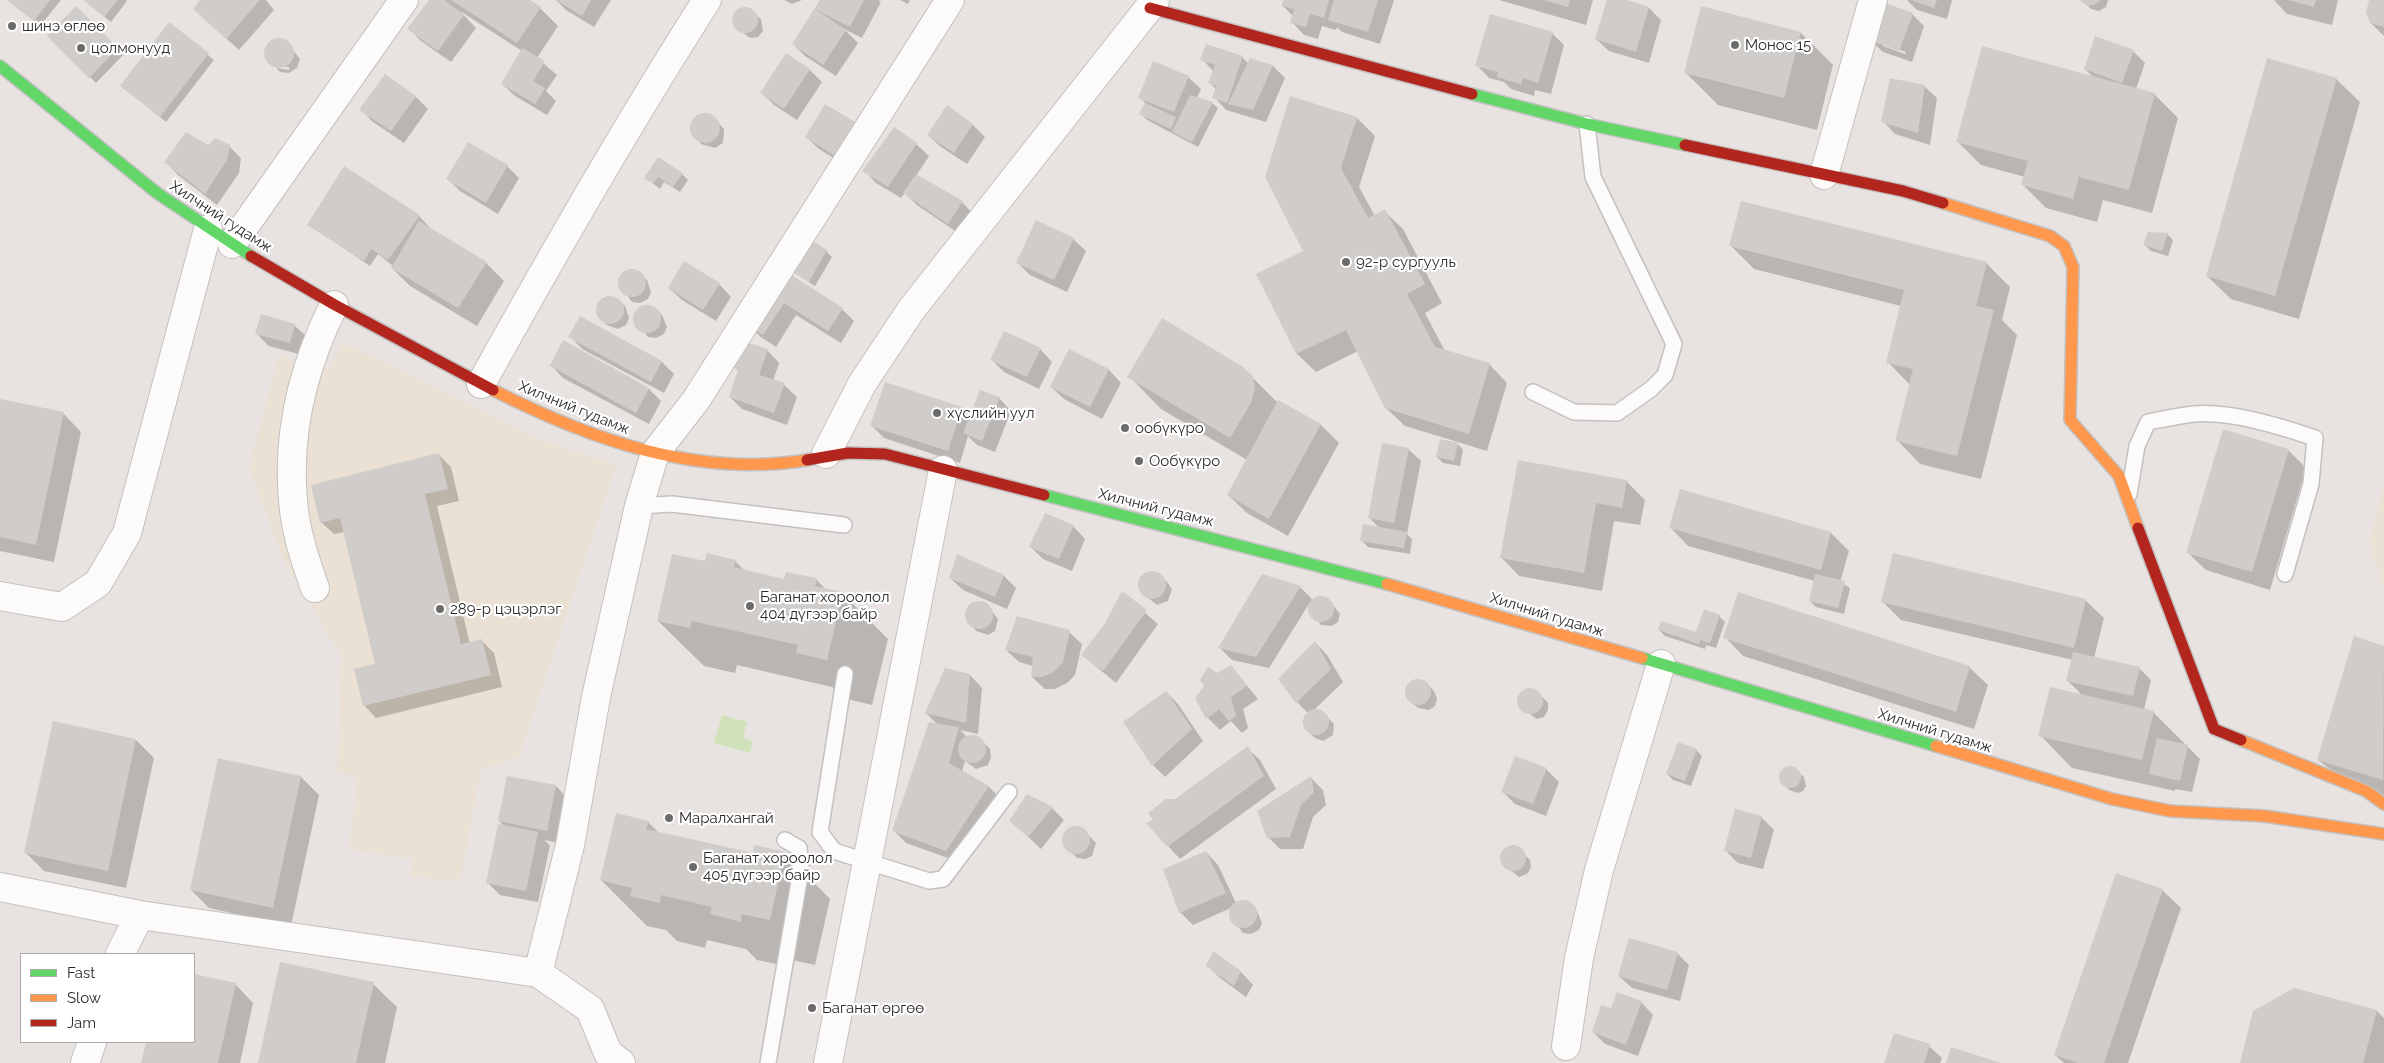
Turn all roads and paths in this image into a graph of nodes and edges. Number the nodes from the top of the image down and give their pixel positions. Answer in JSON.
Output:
{"nodes":[{"id":1,"x":404,"y":0,"type":"edge"},
{"id":2,"x":708,"y":0,"type":"edge"},
{"id":3,"x":950,"y":0,"type":"edge"},
{"id":4,"x":1873,"y":0,"type":"edge"},
{"id":5,"x":1152,"y":4,"type":"edge"},
{"id":6,"x":0,"y":66,"type":"edge"},
{"id":7,"x":1587,"y":124,"type":"junction"},
{"id":8,"x":1824,"y":174,"type":"junction"},
{"id":9,"x":208,"y":229,"type":"junction"},
{"id":10,"x":232,"y":244,"type":"junction"},
{"id":11,"x":334,"y":305,"type":"junction"},
{"id":12,"x":481,"y":384,"type":"junction"},
{"id":13,"x":1533,"y":392,"type":"dead end"},
{"id":14,"x":655,"y":453,"type":"junction"},
{"id":15,"x":826,"y":454,"type":"junction"},
{"id":16,"x":943,"y":470,"type":"junction"},
{"id":17,"x":2128,"y":501,"type":"junction"},
{"id":18,"x":639,"y":506,"type":"junction"},
{"id":19,"x":844,"y":525,"type":"dead end"},
{"id":20,"x":2285,"y":574,"type":"dead end"},
{"id":21,"x":315,"y":588,"type":"dead end"},
{"id":22,"x":0,"y":596,"type":"edge"},
{"id":23,"x":1661,"y":664,"type":"junction"},
{"id":24,"x":845,"y":674,"type":"dead end"},
{"id":25,"x":1009,"y":792,"type":"dead end"},
{"id":26,"x":2384,"y":804,"type":"edge"},
{"id":27,"x":2384,"y":834,"type":"edge"},
{"id":28,"x":785,"y":840,"type":"dead end"},
{"id":29,"x":868,"y":861,"type":"junction"},
{"id":30,"x":0,"y":887,"type":"edge"},
{"id":31,"x":140,"y":915,"type":"junction"},
{"id":32,"x":121,"y":953,"type":"edge"},
{"id":33,"x":538,"y":973,"type":"junction"},
{"id":34,"x":92,"y":1043,"type":"edge"},
{"id":35,"x":1566,"y":1046,"type":"dead end"},
{"id":36,"x":86,"y":1063,"type":"edge"},
{"id":37,"x":620,"y":1063,"type":"edge"},
{"id":38,"x":768,"y":1063,"type":"edge"},
{"id":39,"x":828,"y":1063,"type":"edge"}],
"edges":[{"from":1,"to":10,"type":"street"},
{"from":2,"to":12,"type":"street"},
{"from":3,"to":14,"type":"street"},
{"from":4,"to":8,"type":"street"},
{"from":5,"to":7,"type":"main road"},
{"from":5,"to":15,"type":"street"},
{"from":6,"to":9,"type":"main road","name":"Хилчний гудамж"},
{"from":7,"to":8,"type":"main road"},
{"from":7,"to":13,"type":"lane"},
{"from":8,"to":17,"type":"main road"},
{"from":9,"to":10,"type":"main road","name":"Хилчний гудамж"},
{"from":9,"to":22,"type":"street"},
{"from":10,"to":11,"type":"main road","name":"Хилчний гудамж"},
{"from":11,"to":12,"type":"main road","name":"Хилчний гудамж"},
{"from":11,"to":21,"type":"street"},
{"from":12,"to":14,"type":"main road","name":"Хилчний гудамж"},
{"from":14,"to":15,"type":"main road","name":"Хилчний гудамж"},
{"from":14,"to":18,"type":"street"},
{"from":15,"to":16,"type":"main road","name":"Хилчний гудамж"},
{"from":16,"to":23,"type":"main road","name":"Хилчний гудамж"},
{"from":16,"to":29,"type":"street"},
{"from":17,"to":20,"type":"lane"},
{"from":17,"to":26,"type":"main road"},
{"from":18,"to":19,"type":"lane"},
{"from":18,"to":33,"type":"street"},
{"from":23,"to":27,"type":"main road","name":"Хилчний гудамж"},
{"from":23,"to":35,"type":"street"},
{"from":24,"to":29,"type":"lane"},
{"from":25,"to":29,"type":"lane"},
{"from":28,"to":38,"type":"lane"},
{"from":29,"to":39,"type":"street"},
{"from":30,"to":31,"type":"street"},
{"from":31,"to":32,"type":"street"},
{"from":31,"to":33,"type":"street"},
{"from":33,"to":37,"type":"street"},
{"from":34,"to":36,"type":"street"}]}
